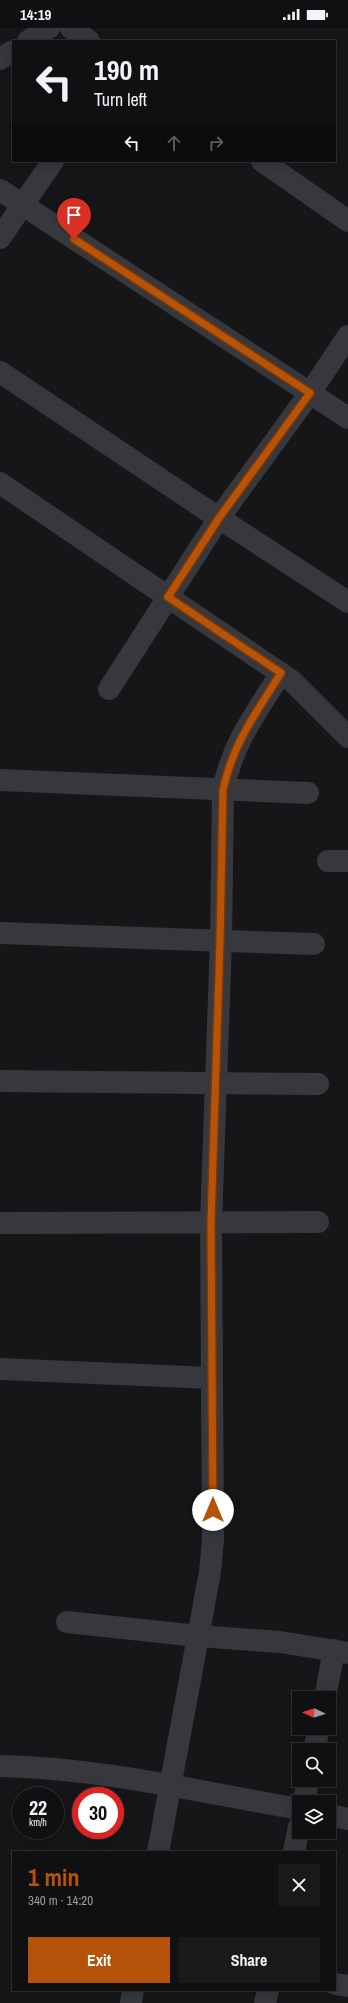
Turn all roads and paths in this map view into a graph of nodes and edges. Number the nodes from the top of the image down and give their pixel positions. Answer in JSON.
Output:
{"nodes":[{"id":1,"x":49,"y":28,"type":"edge"},
{"id":2,"x":71,"y":28,"type":"edge"},
{"id":3,"x":30,"y":40,"type":"edge"},
{"id":4,"x":89,"y":40,"type":"edge"},
{"id":5,"x":12,"y":52,"type":"edge"},
{"id":6,"x":0,"y":59,"type":"edge"},
{"id":7,"x":51,"y":162,"type":"edge"},
{"id":8,"x":263,"y":162,"type":"edge"},
{"id":9,"x":0,"y":190,"type":"edge"},
{"id":10,"x":22,"y":205,"type":"junction"},
{"id":11,"x":348,"y":220,"type":"edge"},
{"id":12,"x":0,"y":238,"type":"edge"},
{"id":13,"x":348,"y":336,"type":"edge"},
{"id":14,"x":0,"y":372,"type":"edge"},
{"id":15,"x":310,"y":393,"type":"junction"},
{"id":16,"x":348,"y":418,"type":"edge"},
{"id":17,"x":0,"y":483,"type":"edge"},
{"id":18,"x":219,"y":518,"type":"junction"},
{"id":19,"x":168,"y":597,"type":"junction"},
{"id":20,"x":348,"y":602,"type":"edge"},
{"id":21,"x":281,"y":673,"type":"junction"},
{"id":22,"x":110,"y":689,"type":"dead end"},
{"id":23,"x":348,"y":737,"type":"edge"},
{"id":24,"x":0,"y":780,"type":"edge"},
{"id":25,"x":223,"y":790,"type":"junction"},
{"id":26,"x":308,"y":793,"type":"dead end"},
{"id":27,"x":0,"y":933,"type":"edge"},
{"id":28,"x":220,"y":941,"type":"junction"},
{"id":29,"x":314,"y":944,"type":"dead end"},
{"id":30,"x":0,"y":1081,"type":"edge"},
{"id":31,"x":216,"y":1082,"type":"junction"},
{"id":32,"x":318,"y":1084,"type":"dead end"},
{"id":33,"x":318,"y":1222,"type":"dead end"},
{"id":34,"x":0,"y":1223,"type":"edge"},
{"id":35,"x":211,"y":1223,"type":"junction"},
{"id":36,"x":0,"y":1369,"type":"edge"},
{"id":37,"x":212,"y":1378,"type":"junction"},
{"id":38,"x":67,"y":1622,"type":"dead end"},
{"id":39,"x":198,"y":1636,"type":"junction"},
{"id":40,"x":341,"y":1651,"type":"edge"},
{"id":41,"x":327,"y":1691,"type":"edge"},
{"id":42,"x":0,"y":1766,"type":"edge"},
{"id":43,"x":170,"y":1786,"type":"junction"},
{"id":44,"x":292,"y":1808,"type":"edge"},
{"id":45,"x":336,"y":1816,"type":"edge"},
{"id":46,"x":348,"y":1819,"type":"edge"},
{"id":47,"x":297,"y":1839,"type":"edge"},
{"id":48,"x":158,"y":1851,"type":"edge"},
{"id":49,"x":294,"y":1851,"type":"edge"},
{"id":50,"x":336,"y":1984,"type":"edge"},
{"id":51,"x":348,"y":1986,"type":"edge"},
{"id":52,"x":133,"y":1991,"type":"edge"},
{"id":53,"x":268,"y":1991,"type":"edge"},
{"id":54,"x":131,"y":2003,"type":"edge"},
{"id":55,"x":266,"y":2003,"type":"edge"}],
"edges":[{"from":1,"to":3,"type":"street"},
{"from":2,"to":4,"type":"street"},
{"from":5,"to":6,"type":"street"},
{"from":7,"to":10,"type":"street"},
{"from":8,"to":11,"type":"street"},
{"from":9,"to":10,"type":"street"},
{"from":10,"to":12,"type":"street"},
{"from":10,"to":15,"type":"street"},
{"from":13,"to":15,"type":"street"},
{"from":14,"to":18,"type":"street"},
{"from":15,"to":16,"type":"street"},
{"from":15,"to":18,"type":"street"},
{"from":17,"to":19,"type":"street"},
{"from":18,"to":19,"type":"street"},
{"from":18,"to":20,"type":"street"},
{"from":19,"to":21,"type":"street"},
{"from":19,"to":22,"type":"street"},
{"from":21,"to":23,"type":"street"},
{"from":21,"to":25,"type":"street"},
{"from":24,"to":25,"type":"street"},
{"from":25,"to":26,"type":"street"},
{"from":25,"to":28,"type":"street"},
{"from":27,"to":28,"type":"street"},
{"from":28,"to":29,"type":"street"},
{"from":28,"to":31,"type":"street"},
{"from":30,"to":31,"type":"street"},
{"from":31,"to":32,"type":"street"},
{"from":31,"to":35,"type":"street"},
{"from":33,"to":35,"type":"street"},
{"from":34,"to":35,"type":"street"},
{"from":35,"to":37,"type":"street"},
{"from":36,"to":37,"type":"street"},
{"from":37,"to":39,"type":"street"},
{"from":38,"to":39,"type":"street"},
{"from":39,"to":40,"type":"street"},
{"from":39,"to":43,"type":"street"},
{"from":40,"to":41,"type":"street"},
{"from":42,"to":43,"type":"street"},
{"from":43,"to":44,"type":"street"},
{"from":43,"to":48,"type":"street"},
{"from":45,"to":46,"type":"street"},
{"from":47,"to":49,"type":"street"},
{"from":50,"to":51,"type":"street"},
{"from":52,"to":54,"type":"street"},
{"from":53,"to":55,"type":"street"}]}
